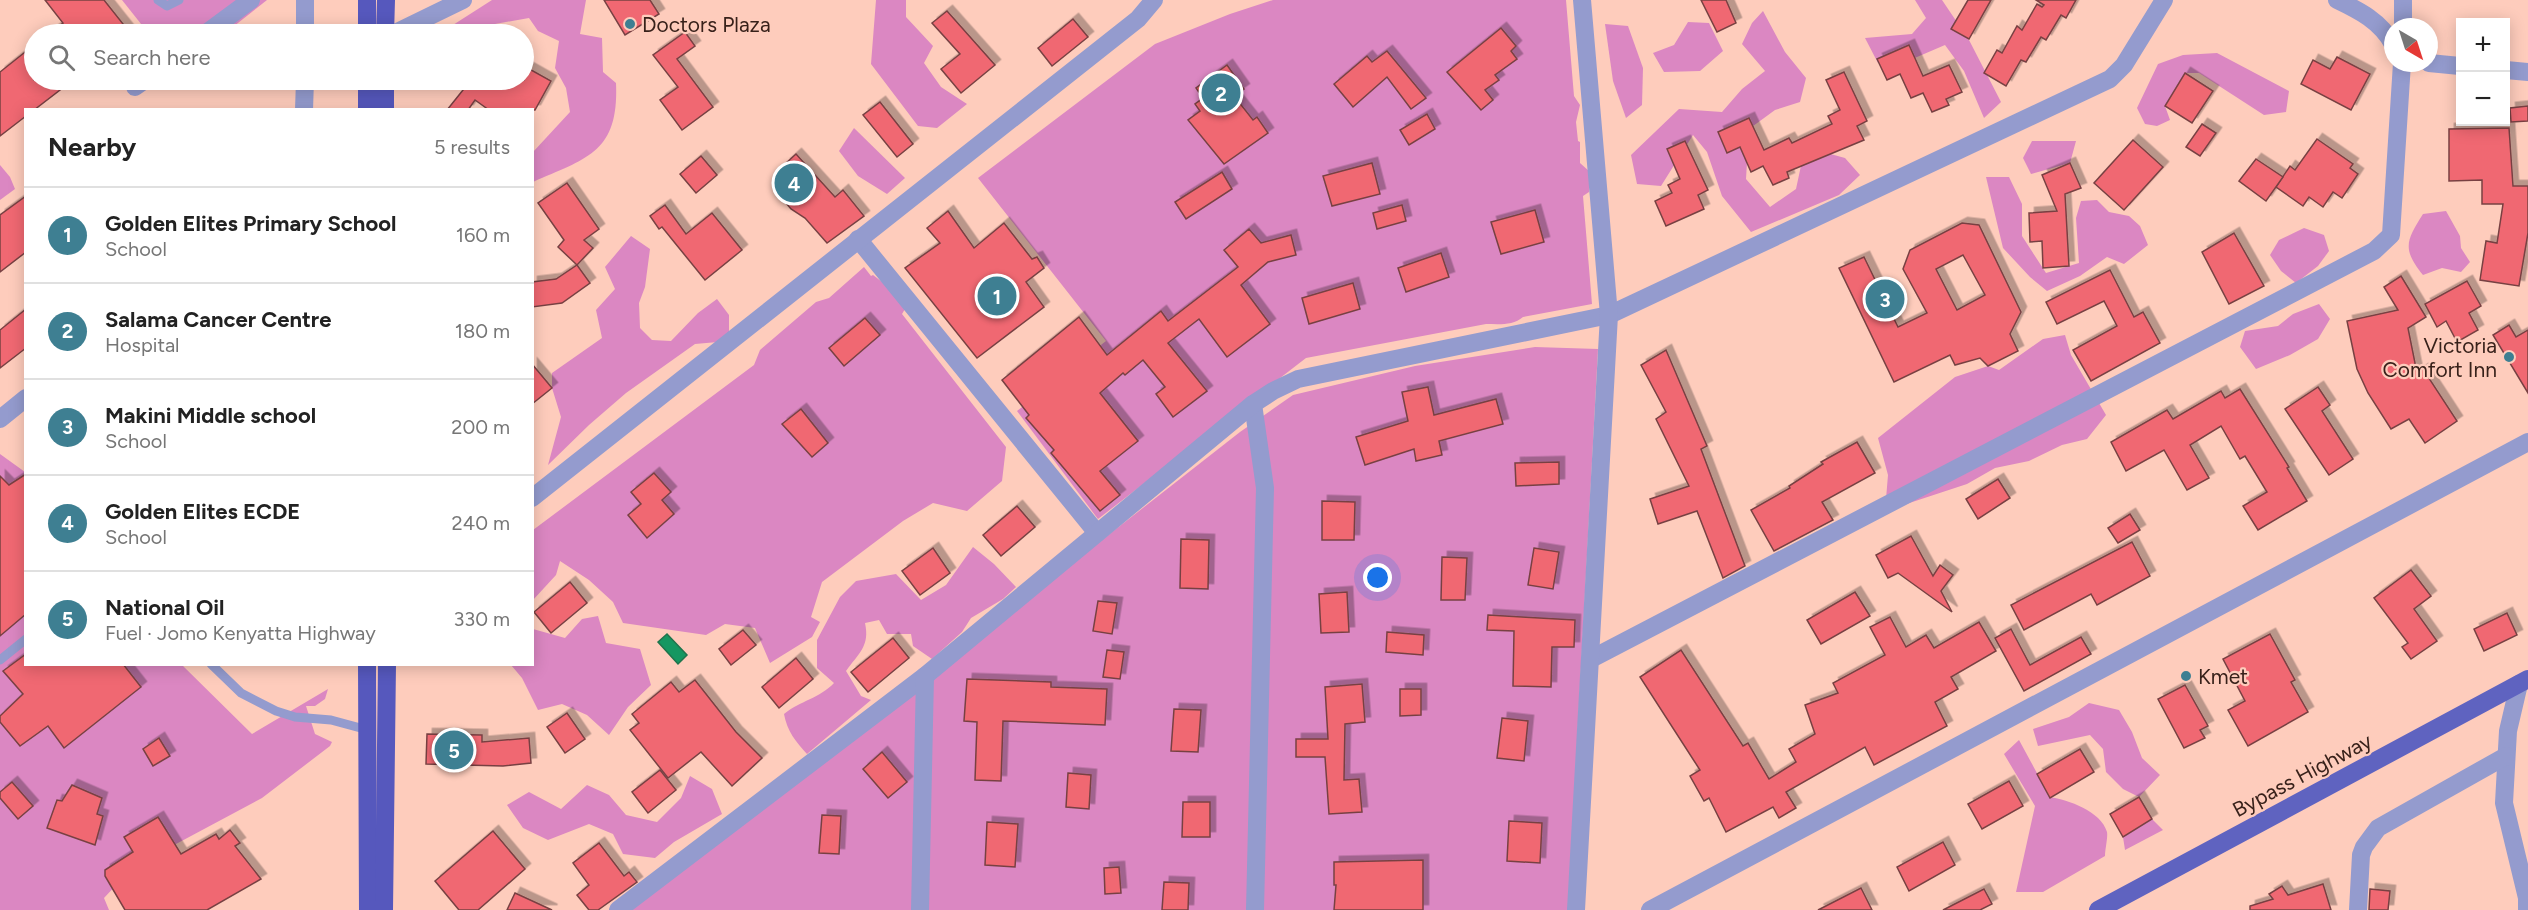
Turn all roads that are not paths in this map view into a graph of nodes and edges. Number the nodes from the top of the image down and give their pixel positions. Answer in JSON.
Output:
{"nodes":[{"id":1,"x":158,"y":0,"type":"edge"},
{"id":2,"x":179,"y":0,"type":"edge"},
{"id":3,"x":251,"y":0,"type":"edge"},
{"id":4,"x":305,"y":0,"type":"edge"},
{"id":5,"x":367,"y":0,"type":"edge"},
{"id":6,"x":386,"y":0,"type":"edge"},
{"id":7,"x":463,"y":0,"type":"edge"},
{"id":8,"x":1154,"y":0,"type":"edge"},
{"id":9,"x":1582,"y":0,"type":"edge"},
{"id":10,"x":2164,"y":0,"type":"edge"},
{"id":11,"x":2337,"y":0,"type":"edge"},
{"id":12,"x":2403,"y":0,"type":"edge"},
{"id":13,"x":2403,"y":18,"type":"edge"},
{"id":14,"x":219,"y":24,"type":"edge"},
{"id":15,"x":305,"y":24,"type":"edge"},
{"id":16,"x":367,"y":24,"type":"edge"},
{"id":17,"x":385,"y":24,"type":"edge"},
{"id":18,"x":414,"y":24,"type":"edge"},
{"id":19,"x":2384,"y":30,"type":"edge"},
{"id":20,"x":2438,"y":64,"type":"edge"},
{"id":21,"x":2456,"y":66,"type":"edge"},
{"id":22,"x":2510,"y":70,"type":"edge"},
{"id":23,"x":2402,"y":72,"type":"edge"},
{"id":24,"x":2528,"y":72,"type":"edge"},
{"id":25,"x":304,"y":90,"type":"edge"},
{"id":26,"x":367,"y":90,"type":"edge"},
{"id":27,"x":385,"y":90,"type":"edge"},
{"id":28,"x":303,"y":108,"type":"edge"},
{"id":29,"x":367,"y":108,"type":"edge"},
{"id":30,"x":385,"y":108,"type":"edge"},
{"id":31,"x":858,"y":239,"type":"junction"},
{"id":32,"x":1609,"y":315,"type":"junction"},
{"id":33,"x":24,"y":400,"type":"edge"},
{"id":34,"x":1253,"y":404,"type":"junction"},
{"id":35,"x":0,"y":419,"type":"edge"},
{"id":36,"x":2528,"y":442,"type":"edge"},
{"id":37,"x":534,"y":496,"type":"edge"},
{"id":38,"x":1097,"y":533,"type":"junction"},
{"id":39,"x":24,"y":641,"type":"edge"},
{"id":40,"x":1591,"y":659,"type":"junction"},
{"id":41,"x":0,"y":660,"type":"edge"},
{"id":42,"x":213,"y":666,"type":"edge"},
{"id":43,"x":367,"y":666,"type":"edge"},
{"id":44,"x":387,"y":666,"type":"edge"},
{"id":45,"x":925,"y":676,"type":"junction"},
{"id":46,"x":2523,"y":682,"type":"edge"},
{"id":47,"x":368,"y":730,"type":"junction"},
{"id":48,"x":2506,"y":756,"type":"junction"},
{"id":49,"x":2527,"y":902,"type":"edge"},
{"id":50,"x":368,"y":910,"type":"edge"},
{"id":51,"x":384,"y":910,"type":"edge"},
{"id":52,"x":618,"y":910,"type":"edge"},
{"id":53,"x":920,"y":910,"type":"edge"},
{"id":54,"x":1255,"y":910,"type":"edge"},
{"id":55,"x":1576,"y":910,"type":"edge"},
{"id":56,"x":1650,"y":910,"type":"edge"},
{"id":57,"x":2098,"y":910,"type":"edge"},
{"id":58,"x":2358,"y":910,"type":"edge"}],
"edges":[{"from":1,"to":2,"type":"lane"},
{"from":3,"to":14,"type":"street"},
{"from":4,"to":15,"type":"street"},
{"from":5,"to":16,"type":"highway"},
{"from":6,"to":17,"type":"highway"},
{"from":7,"to":18,"type":"street"},
{"from":8,"to":31,"type":"street"},
{"from":9,"to":32,"type":"street"},
{"from":10,"to":32,"type":"street"},
{"from":11,"to":19,"type":"street"},
{"from":12,"to":13,"type":"street"},
{"from":20,"to":21,"type":"street"},
{"from":22,"to":24,"type":"street"},
{"from":23,"to":40,"type":"street"},
{"from":25,"to":28,"type":"street"},
{"from":26,"to":29,"type":"highway"},
{"from":27,"to":30,"type":"highway"},
{"from":31,"to":37,"type":"street"},
{"from":31,"to":38,"type":"street"},
{"from":32,"to":34,"type":"street"},
{"from":32,"to":40,"type":"street"},
{"from":33,"to":35,"type":"street"},
{"from":34,"to":38,"type":"street"},
{"from":34,"to":54,"type":"street"},
{"from":36,"to":56,"type":"street"},
{"from":38,"to":45,"type":"street"},
{"from":39,"to":41,"type":"lane"},
{"from":40,"to":55,"type":"street"},
{"from":42,"to":47,"type":"lane"},
{"from":43,"to":47,"type":"highway"},
{"from":44,"to":51,"type":"highway"},
{"from":45,"to":52,"type":"street"},
{"from":45,"to":53,"type":"street"},
{"from":46,"to":48,"type":"street"},
{"from":46,"to":57,"type":"main road","name":"Bypass Highway"},
{"from":47,"to":50,"type":"highway"},
{"from":48,"to":49,"type":"street"},
{"from":48,"to":58,"type":"street"}]}
